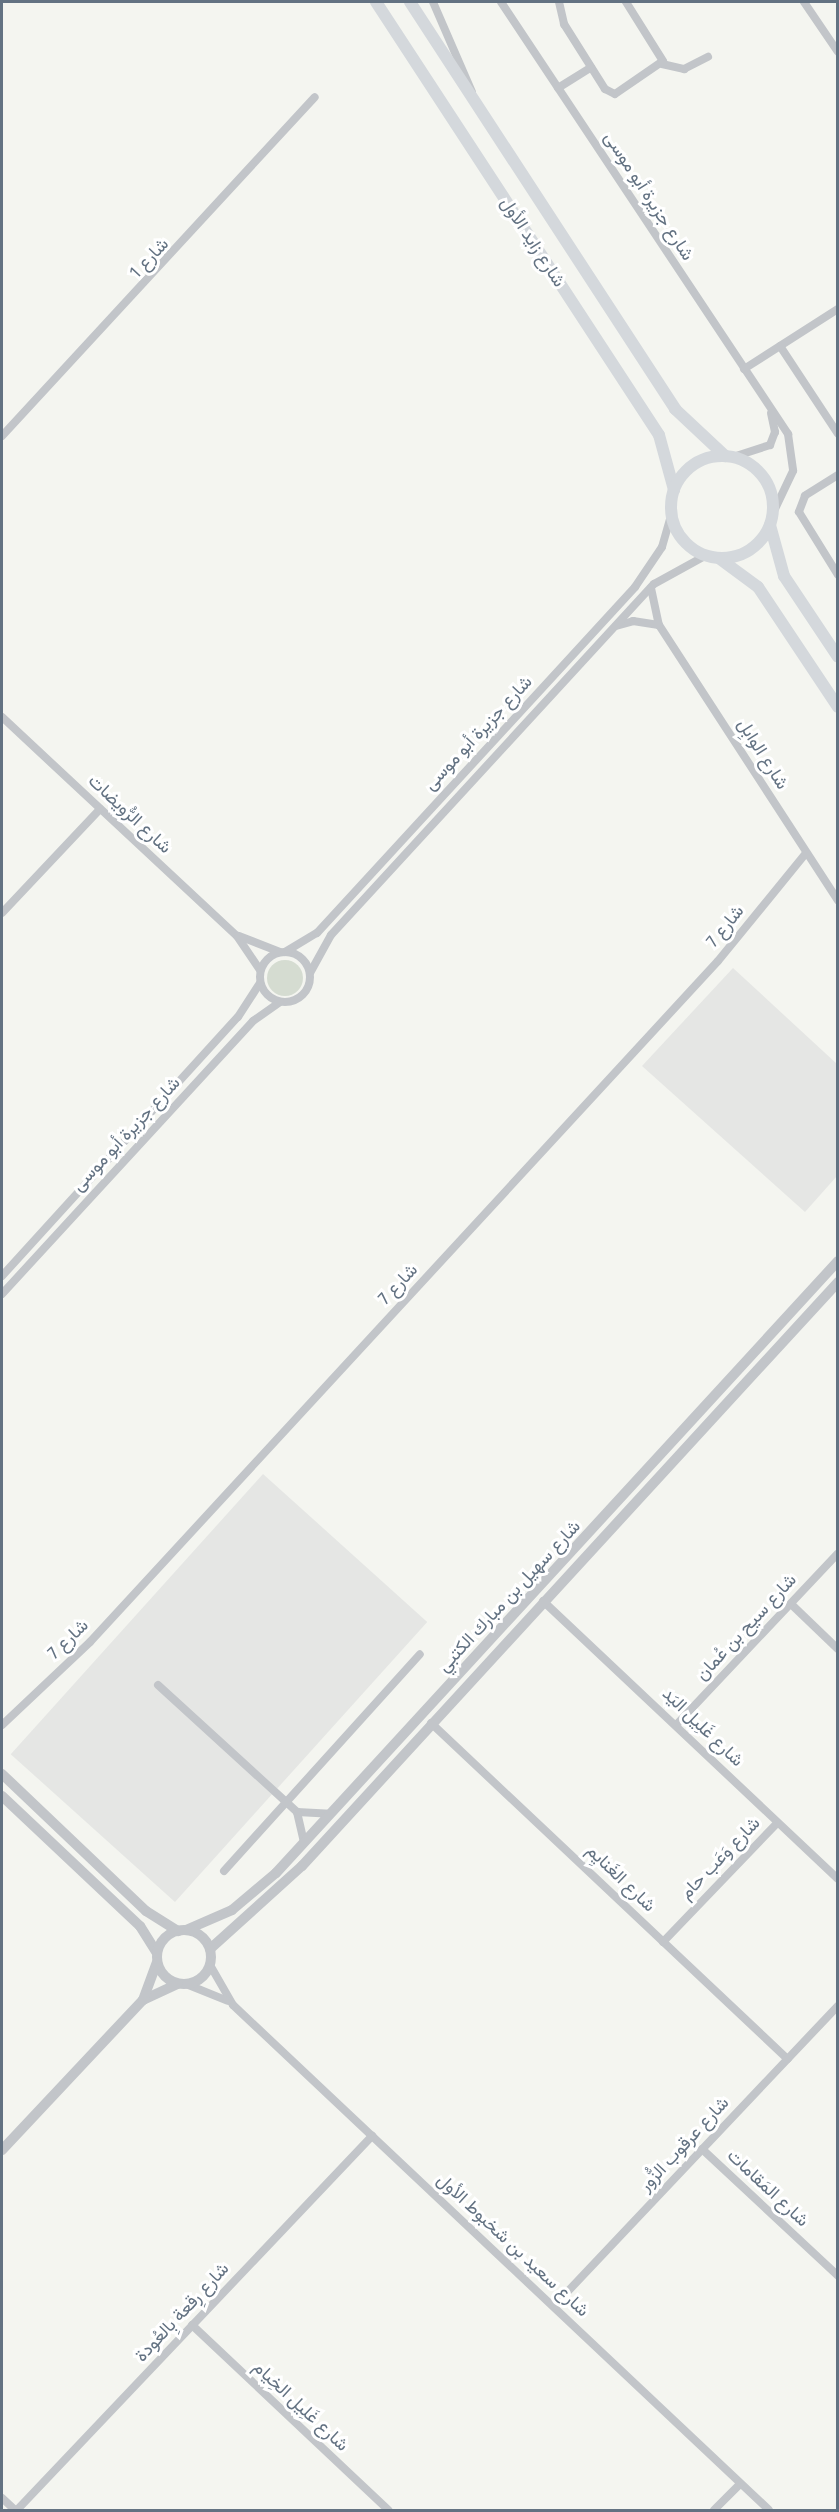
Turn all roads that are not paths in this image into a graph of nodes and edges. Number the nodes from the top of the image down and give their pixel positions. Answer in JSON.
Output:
{"nodes":[{"id":1,"x":376,"y":2,"type":"edge"},
{"id":2,"x":410,"y":2,"type":"edge"},
{"id":3,"x":433,"y":2,"type":"edge"},
{"id":4,"x":501,"y":2,"type":"edge"},
{"id":5,"x":559,"y":2,"type":"edge"},
{"id":6,"x":626,"y":2,"type":"edge"},
{"id":7,"x":804,"y":2,"type":"edge"},
{"id":8,"x":837,"y":52,"type":"edge"},
{"id":9,"x":708,"y":57,"type":"dead end"},
{"id":10,"x":662,"y":64,"type":"junction"},
{"id":11,"x":591,"y":67,"type":"junction"},
{"id":12,"x":558,"y":88,"type":"junction"},
{"id":13,"x":315,"y":98,"type":"dead end"},
{"id":14,"x":473,"y":98,"type":"junction"},
{"id":15,"x":837,"y":309,"type":"edge"},
{"id":16,"x":780,"y":346,"type":"junction"},
{"id":17,"x":744,"y":369,"type":"junction"},
{"id":18,"x":769,"y":409,"type":"junction"},
{"id":19,"x":837,"y":434,"type":"edge"},
{"id":20,"x":2,"y":436,"type":"edge"},
{"id":21,"x":729,"y":457,"type":"junction"},
{"id":22,"x":837,"y":475,"type":"edge"},
{"id":23,"x":674,"y":490,"type":"junction"},
{"id":24,"x":774,"y":511,"type":"junction"},
{"id":25,"x":671,"y":516,"type":"junction"},
{"id":26,"x":770,"y":525,"type":"junction"},
{"id":27,"x":705,"y":556,"type":"junction"},
{"id":28,"x":719,"y":558,"type":"junction"},
{"id":29,"x":837,"y":575,"type":"edge"},
{"id":30,"x":651,"y":588,"type":"junction"},
{"id":31,"x":659,"y":625,"type":"junction"},
{"id":32,"x":616,"y":626,"type":"junction"},
{"id":33,"x":837,"y":657,"type":"edge"},
{"id":34,"x":837,"y":707,"type":"edge"},
{"id":35,"x":2,"y":717,"type":"edge"},
{"id":36,"x":100,"y":809,"type":"junction"},
{"id":37,"x":806,"y":853,"type":"junction"},
{"id":38,"x":837,"y":901,"type":"edge"},
{"id":39,"x":2,"y":913,"type":"edge"},
{"id":40,"x":237,"y":936,"type":"junction"},
{"id":41,"x":283,"y":952,"type":"junction"},
{"id":42,"x":260,"y":970,"type":"junction"},
{"id":43,"x":310,"y":973,"type":"junction"},
{"id":44,"x":260,"y":983,"type":"junction"},
{"id":45,"x":280,"y":1002,"type":"junction"},
{"id":46,"x":837,"y":1261,"type":"edge"},
{"id":47,"x":2,"y":1275,"type":"edge"},
{"id":48,"x":837,"y":1282,"type":"edge"},
{"id":49,"x":2,"y":1294,"type":"edge"},
{"id":50,"x":837,"y":1553,"type":"edge"},
{"id":51,"x":543,"y":1601,"type":"junction"},
{"id":52,"x":791,"y":1604,"type":"junction"},
{"id":53,"x":837,"y":1649,"type":"edge"},
{"id":54,"x":420,"y":1654,"type":"dead end"},
{"id":55,"x":158,"y":1685,"type":"dead end"},
{"id":56,"x":431,"y":1723,"type":"junction"},
{"id":57,"x":678,"y":1724,"type":"junction"},
{"id":58,"x":2,"y":1725,"type":"edge"},
{"id":59,"x":2,"y":1774,"type":"edge"},
{"id":60,"x":2,"y":1796,"type":"edge"},
{"id":61,"x":286,"y":1802,"type":"junction"},
{"id":62,"x":297,"y":1812,"type":"junction"},
{"id":63,"x":330,"y":1814,"type":"junction"},
{"id":64,"x":777,"y":1823,"type":"junction"},
{"id":65,"x":304,"y":1842,"type":"junction"},
{"id":66,"x":224,"y":1871,"type":"dead end"},
{"id":67,"x":837,"y":1879,"type":"edge"},
{"id":68,"x":182,"y":1931,"type":"junction"},
{"id":69,"x":663,"y":1942,"type":"junction"},
{"id":70,"x":210,"y":1949,"type":"junction"},
{"id":71,"x":157,"y":1958,"type":"junction"},
{"id":72,"x":210,"y":1965,"type":"junction"},
{"id":73,"x":182,"y":1984,"type":"junction"},
{"id":74,"x":143,"y":2000,"type":"junction"},
{"id":75,"x":233,"y":2005,"type":"junction"},
{"id":76,"x":837,"y":2006,"type":"edge"},
{"id":77,"x":787,"y":2059,"type":"junction"},
{"id":78,"x":372,"y":2136,"type":"junction"},
{"id":79,"x":702,"y":2149,"type":"junction"},
{"id":80,"x":2,"y":2150,"type":"edge"},
{"id":81,"x":837,"y":2276,"type":"edge"},
{"id":82,"x":554,"y":2306,"type":"junction"},
{"id":83,"x":192,"y":2325,"type":"junction"},
{"id":84,"x":740,"y":2484,"type":"junction"},
{"id":85,"x":2,"y":2498,"type":"edge"},
{"id":86,"x":768,"y":2510,"type":"edge"},
{"id":87,"x":16,"y":2511,"type":"edge"},
{"id":88,"x":388,"y":2511,"type":"edge"},
{"id":89,"x":714,"y":2511,"type":"edge"}],
"edges":[{"from":1,"to":23,"type":"main road","name":"شارع زايد الأول"},
{"from":2,"to":14,"type":"main road","name":"شارع زايد الأول"},
{"from":3,"to":14,"type":"street"},
{"from":4,"to":12,"type":"street","name":"شارع جزيرة أبو موسى"},
{"from":5,"to":11,"type":"street"},
{"from":6,"to":10,"type":"street"},
{"from":7,"to":8,"type":"street"},
{"from":9,"to":10,"type":"street"},
{"from":10,"to":11,"type":"street"},
{"from":11,"to":12,"type":"street"},
{"from":12,"to":17,"type":"street","name":"شارع جزيرة أبو موسى"},
{"from":13,"to":20,"type":"street","name":"شارع 1"},
{"from":14,"to":21,"type":"main road","name":"شارع زايد الأول"},
{"from":15,"to":16,"type":"street"},
{"from":16,"to":17,"type":"street"},
{"from":16,"to":19,"type":"street"},
{"from":17,"to":18,"type":"street","name":"شارع جزيرة أبو موسى"},
{"from":18,"to":21,"type":"street","name":"شارع جزيرة أبو موسى"},
{"from":18,"to":24,"type":"street","name":"شارع جزيرة أبو موسى"},
{"from":21,"to":23,"type":"main road"},
{"from":21,"to":24,"type":"main road"},
{"from":22,"to":29,"type":"street"},
{"from":23,"to":25,"type":"main road"},
{"from":24,"to":26,"type":"main road"},
{"from":25,"to":27,"type":"main road"},
{"from":25,"to":41,"type":"street","name":"شارع جزيرة أبو موسى"},
{"from":26,"to":28,"type":"main road"},
{"from":26,"to":33,"type":"main road"},
{"from":27,"to":28,"type":"main road"},
{"from":27,"to":30,"type":"street","name":"شارع جزيرة أبو موسى"},
{"from":28,"to":34,"type":"main road"},
{"from":30,"to":31,"type":"street","name":"شارع الوابِل"},
{"from":30,"to":32,"type":"street","name":"شارع جزيرة أبو موسى"},
{"from":31,"to":32,"type":"street"},
{"from":31,"to":37,"type":"street","name":"شارع الوابِل"},
{"from":32,"to":43,"type":"street","name":"شارع جزيرة أبو موسى"},
{"from":35,"to":36,"type":"street","name":"شارع الرُّويضات"},
{"from":36,"to":39,"type":"street"},
{"from":36,"to":40,"type":"street","name":"شارع الرُّويضات"},
{"from":37,"to":38,"type":"street","name":"شارع الوابِل"},
{"from":37,"to":58,"type":"street","name":"شارع 7"},
{"from":40,"to":41,"type":"street","name":"شارع الرُّويضات"},
{"from":40,"to":42,"type":"street","name":"شارع الرُّويضات"},
{"from":41,"to":42,"type":"street"},
{"from":41,"to":43,"type":"street"},
{"from":42,"to":44,"type":"street"},
{"from":43,"to":45,"type":"street"},
{"from":44,"to":45,"type":"street"},
{"from":44,"to":47,"type":"street","name":"شارع جزيرة أبو موسى"},
{"from":45,"to":49,"type":"street","name":"شارع جزيرة أبو موسى"},
{"from":46,"to":63,"type":"street","name":"شارع سهيل بن مبارك الكتبي"},
{"from":48,"to":51,"type":"street","name":"شارع سهيل بن مبارك الكتبي"},
{"from":50,"to":52,"type":"street","name":"شارع سيح بن عُمان"},
{"from":51,"to":56,"type":"street","name":"شارع سهيل بن مبارك الكتبي"},
{"from":51,"to":57,"type":"street","name":"شارع غَلِيل اليَد"},
{"from":52,"to":53,"type":"street"},
{"from":52,"to":57,"type":"street","name":"شارع سيح بن عُمان"},
{"from":54,"to":61,"type":"street"},
{"from":55,"to":61,"type":"street"},
{"from":56,"to":69,"type":"street","name":"شارع الغَنايِم"},
{"from":56,"to":70,"type":"street","name":"شارع سهيل بن مبارك الكتبي"},
{"from":57,"to":64,"type":"street","name":"شارع غَلِيل اليَد"},
{"from":59,"to":68,"type":"street"},
{"from":60,"to":71,"type":"street"},
{"from":61,"to":62,"type":"street"},
{"from":61,"to":66,"type":"street"},
{"from":62,"to":63,"type":"street"},
{"from":62,"to":65,"type":"street"},
{"from":63,"to":65,"type":"street","name":"شارع سهيل بن مبارك الكتبي"},
{"from":64,"to":67,"type":"street","name":"شارع غَلِيل اليَد"},
{"from":64,"to":69,"type":"street","name":"شارع وَعَب حام"},
{"from":65,"to":68,"type":"street","name":"شارع سهيل بن مبارك الكتبي"},
{"from":68,"to":70,"type":"street"},
{"from":68,"to":71,"type":"street"},
{"from":69,"to":77,"type":"street","name":"شارع الغَنايِم"},
{"from":70,"to":72,"type":"street"},
{"from":71,"to":73,"type":"street"},
{"from":71,"to":74,"type":"street"},
{"from":72,"to":73,"type":"street"},
{"from":72,"to":75,"type":"street","name":"شارع سعيد بن شخبوط الأول"},
{"from":73,"to":74,"type":"street"},
{"from":73,"to":75,"type":"street","name":"شارع سعيد بن شخبوط الأول"},
{"from":74,"to":80,"type":"street"},
{"from":75,"to":78,"type":"street","name":"شارع سعيد بن شخبوط الأول"},
{"from":76,"to":77,"type":"street","name":"شارع عرقوب الزُّور"},
{"from":77,"to":79,"type":"street","name":"شارع عرقوب الزُّور"},
{"from":78,"to":82,"type":"street","name":"شارع سعيد بن شخبوط الأول"},
{"from":78,"to":83,"type":"street","name":"شارع رِقعة بِالعُودة"},
{"from":79,"to":81,"type":"street","name":"شارع المَقامات"},
{"from":79,"to":82,"type":"street","name":"شارع عرقوب الزُّور"},
{"from":82,"to":84,"type":"street","name":"شارع سعيد بن شخبوط الأول"},
{"from":83,"to":87,"type":"street","name":"شارع رِقعة بِالعُودة"},
{"from":83,"to":88,"type":"street","name":"شارع غَلِيل الخِيام"},
{"from":84,"to":86,"type":"street","name":"شارع سعيد بن شخبوط الأول"},
{"from":84,"to":89,"type":"street"},
{"from":85,"to":87,"type":"street"}]}
